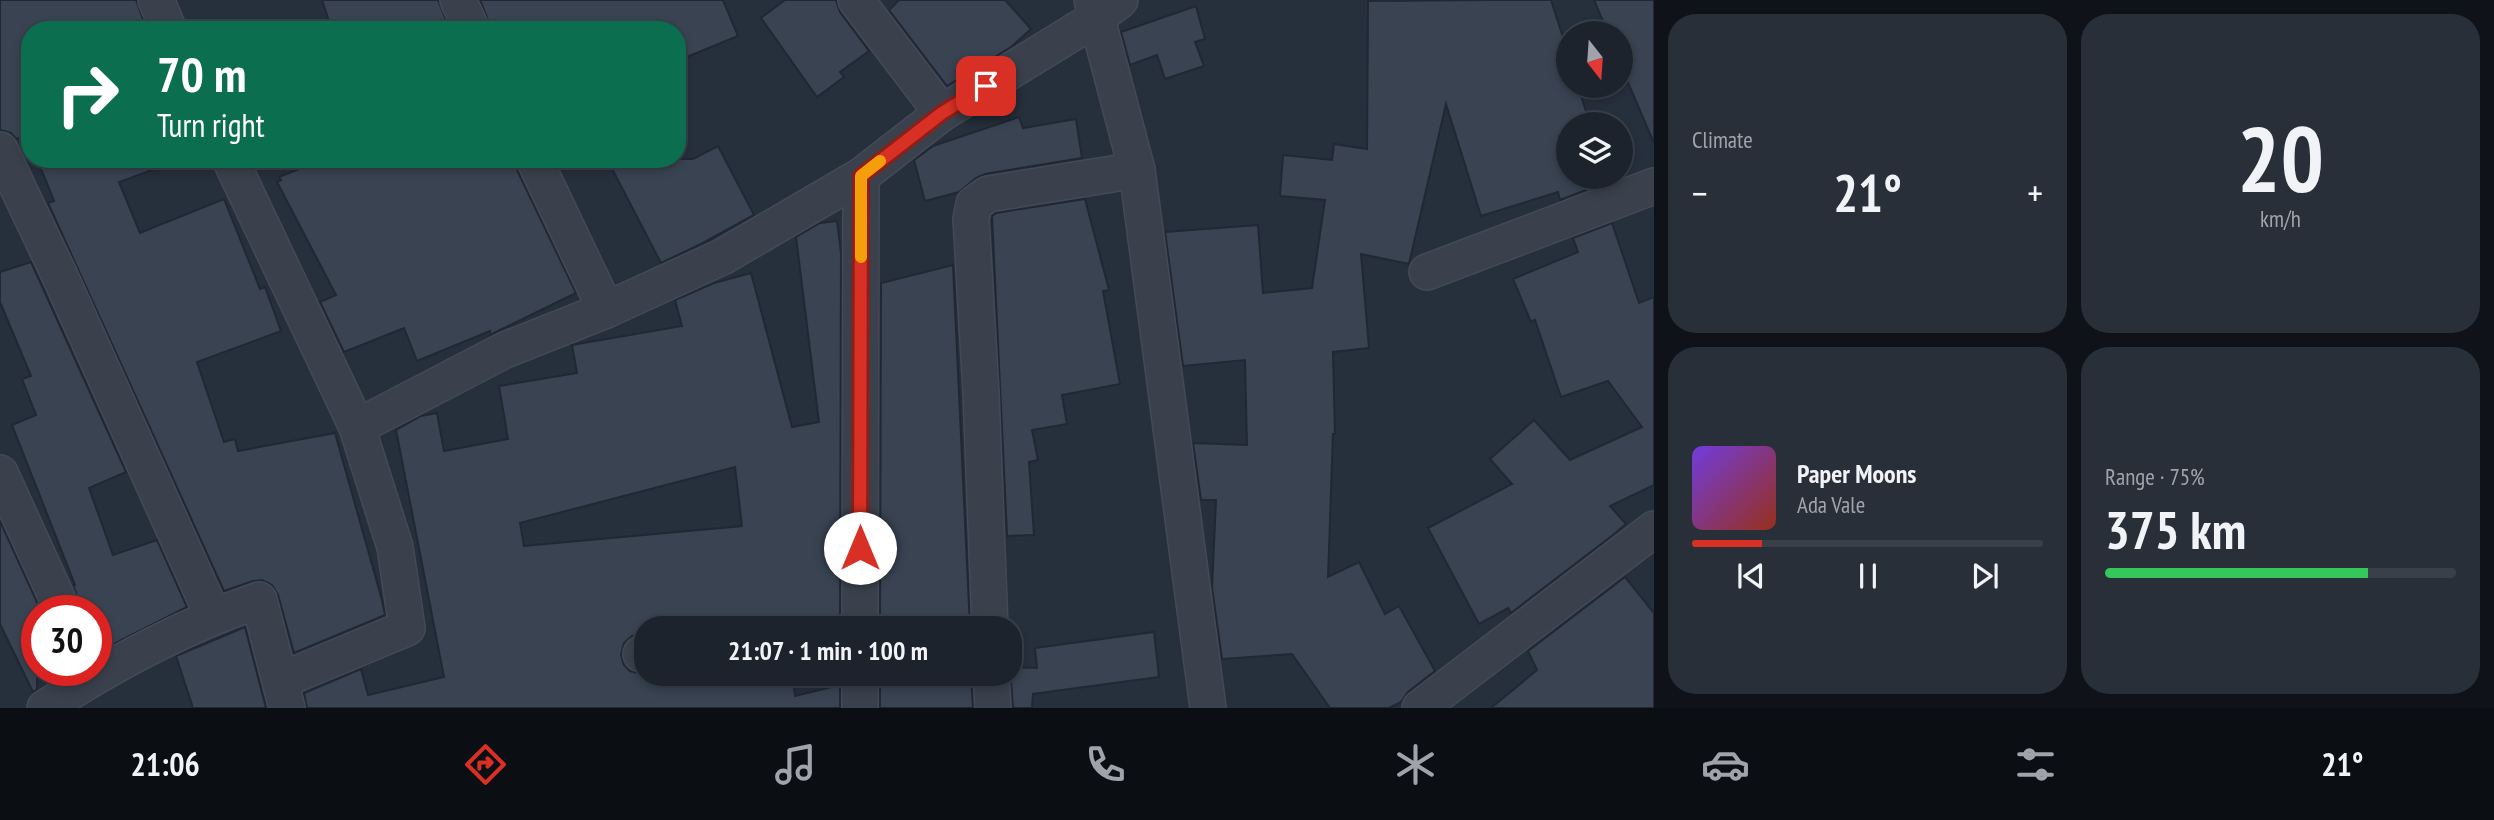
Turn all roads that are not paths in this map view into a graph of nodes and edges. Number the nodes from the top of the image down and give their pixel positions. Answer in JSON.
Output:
{"nodes":[{"id":1,"x":156,"y":0,"type":"edge"},
{"id":2,"x":458,"y":0,"type":"edge"},
{"id":3,"x":856,"y":0,"type":"edge"},
{"id":4,"x":1102,"y":6,"type":"edge"},
{"id":5,"x":165,"y":21,"type":"edge"},
{"id":6,"x":468,"y":21,"type":"edge"},
{"id":7,"x":942,"y":113,"type":"junction"},
{"id":8,"x":0,"y":150,"type":"edge"},
{"id":9,"x":234,"y":168,"type":"edge"},
{"id":10,"x":538,"y":168,"type":"edge"},
{"id":11,"x":1137,"y":170,"type":"junction"},
{"id":12,"x":861,"y":176,"type":"junction"},
{"id":13,"x":1654,"y":186,"type":"edge"},
{"id":14,"x":1427,"y":272,"type":"dead end"},
{"id":15,"x":606,"y":310,"type":"junction"},
{"id":16,"x":357,"y":427,"type":"junction"},
{"id":17,"x":0,"y":473,"type":"edge"},
{"id":18,"x":1654,"y":529,"type":"edge"},
{"id":19,"x":56,"y":595,"type":"edge"},
{"id":20,"x":213,"y":616,"type":"junction"},
{"id":21,"x":860,"y":616,"type":"edge"},
{"id":22,"x":990,"y":616,"type":"edge"},
{"id":23,"x":112,"y":664,"type":"edge"},
{"id":24,"x":75,"y":686,"type":"edge"},
{"id":25,"x":860,"y":686,"type":"edge"},
{"id":26,"x":992,"y":686,"type":"edge"},
{"id":27,"x":284,"y":694,"type":"edge"},
{"id":28,"x":45,"y":708,"type":"edge"},
{"id":29,"x":860,"y":708,"type":"edge"},
{"id":30,"x":993,"y":708,"type":"edge"},
{"id":31,"x":1208,"y":708,"type":"edge"},
{"id":32,"x":1420,"y":708,"type":"edge"}],
"edges":[{"from":1,"to":5,"type":"street"},
{"from":2,"to":6,"type":"street"},
{"from":3,"to":7,"type":"street"},
{"from":4,"to":7,"type":"street"},
{"from":4,"to":11,"type":"street"},
{"from":7,"to":12,"type":"street"},
{"from":8,"to":20,"type":"street"},
{"from":9,"to":16,"type":"street"},
{"from":10,"to":15,"type":"street"},
{"from":11,"to":22,"type":"street"},
{"from":11,"to":31,"type":"street"},
{"from":12,"to":15,"type":"street"},
{"from":12,"to":21,"type":"street"},
{"from":13,"to":14,"type":"street"},
{"from":15,"to":16,"type":"street"},
{"from":16,"to":27,"type":"street"},
{"from":17,"to":19,"type":"street"},
{"from":18,"to":32,"type":"street"},
{"from":20,"to":23,"type":"street"},
{"from":20,"to":27,"type":"street"},
{"from":24,"to":28,"type":"street"},
{"from":25,"to":29,"type":"street"},
{"from":26,"to":30,"type":"street"}]}
